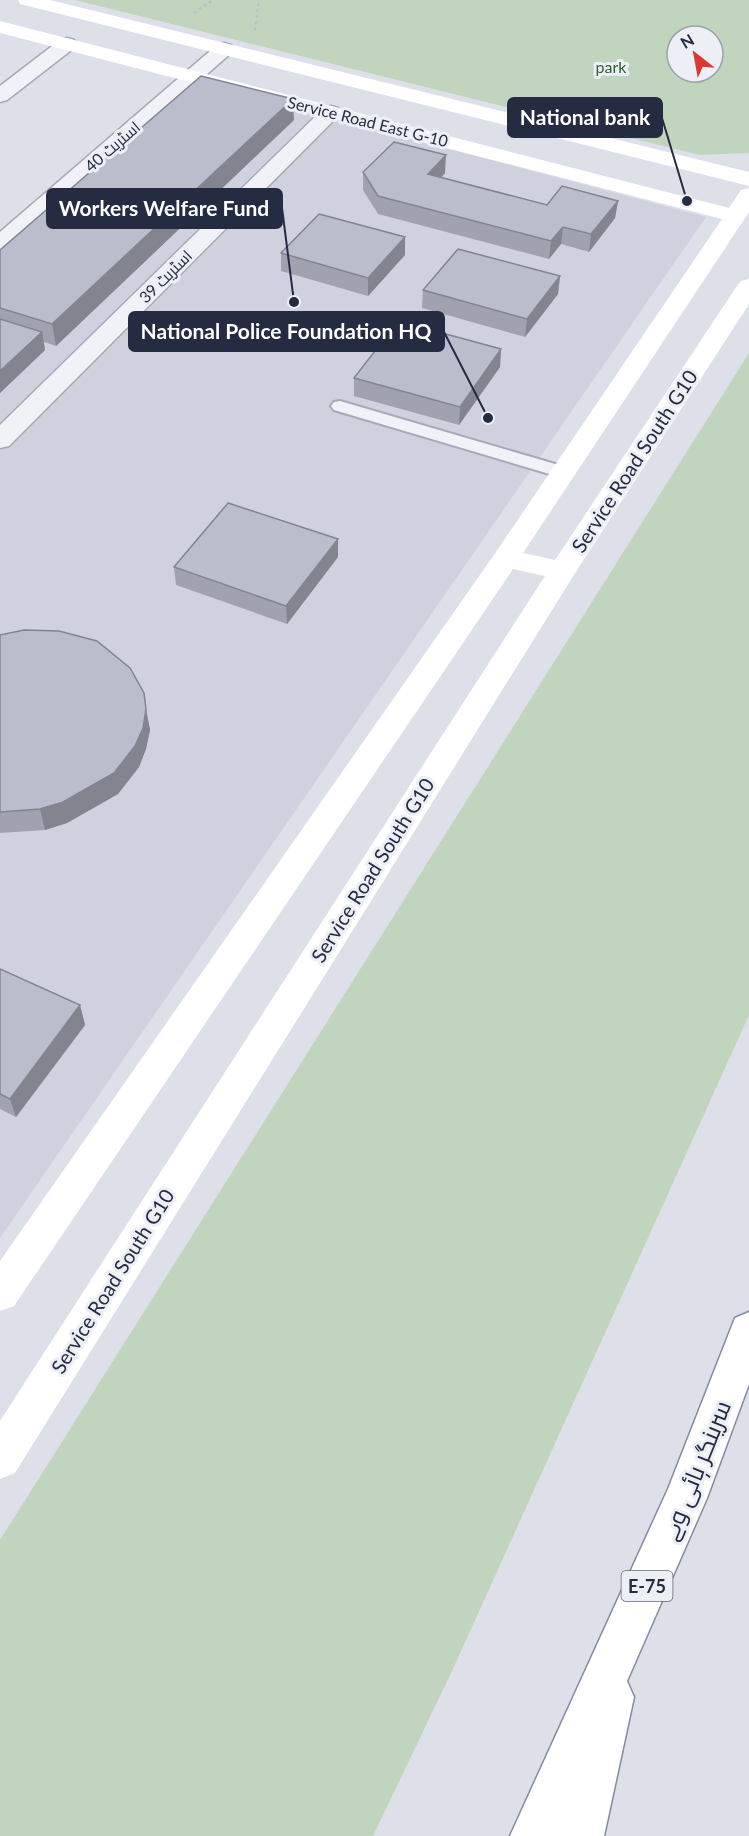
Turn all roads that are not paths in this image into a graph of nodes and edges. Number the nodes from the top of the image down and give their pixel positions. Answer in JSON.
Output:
{"nodes":[{"id":1,"x":27,"y":0,"type":"edge"},
{"id":2,"x":0,"y":27,"type":"edge"},
{"id":3,"x":67,"y":44,"type":"junction"},
{"id":4,"x":224,"y":49,"type":"junction"},
{"id":5,"x":192,"y":76,"type":"junction"},
{"id":6,"x":0,"y":96,"type":"edge"},
{"id":7,"x":331,"y":112,"type":"junction"},
{"id":8,"x":749,"y":179,"type":"edge"},
{"id":9,"x":742,"y":206,"type":"edge"},
{"id":10,"x":0,"y":244,"type":"edge"},
{"id":11,"x":749,"y":286,"type":"edge"},
{"id":12,"x":340,"y":406,"type":"dead end"},
{"id":13,"x":0,"y":440,"type":"edge"},
{"id":14,"x":563,"y":472,"type":"junction"},
{"id":15,"x":506,"y":558,"type":"junction"},
{"id":16,"x":562,"y":571,"type":"junction"},
{"id":17,"x":0,"y":1293,"type":"edge"},
{"id":18,"x":749,"y":1331,"type":"edge"},
{"id":19,"x":0,"y":1458,"type":"edge"},
{"id":20,"x":627,"y":1633,"type":"junction"},
{"id":21,"x":534,"y":1836,"type":"edge"},
{"id":22,"x":580,"y":1836,"type":"edge"}],
"edges":[{"from":1,"to":4,"type":"main road","name":"Service Road East G-10"},
{"from":2,"to":3,"type":"main road","name":"Service Road East G-10"},
{"from":3,"to":5,"type":"main road","name":"Service Road East G-10"},
{"from":3,"to":6,"type":"street"},
{"from":4,"to":5,"type":"street","name":"اسٹریٹ 40"},
{"from":4,"to":8,"type":"main road","name":"Service Road East G-10"},
{"from":5,"to":7,"type":"main road","name":"Service Road East G-10"},
{"from":5,"to":10,"type":"street","name":"اسٹریٹ 40"},
{"from":7,"to":9,"type":"main road","name":"Service Road East G-10"},
{"from":7,"to":13,"type":"street","name":"اسٹریٹ 39"},
{"from":9,"to":14,"type":"main road"},
{"from":11,"to":16,"type":"main road","name":"Service Road South G10"},
{"from":12,"to":14,"type":"lane"},
{"from":14,"to":15,"type":"main road"},
{"from":15,"to":16,"type":"main road"},
{"from":15,"to":17,"type":"main road"},
{"from":16,"to":19,"type":"main road","name":"Service Road South G10"},
{"from":18,"to":20,"type":"main road","name":"سرینگر ہائی وے","number":"E-75"},
{"from":20,"to":21,"type":"main road","name":"سرینگر ہائی وے","number":"E-75"},
{"from":20,"to":22,"type":"main road"}]}
